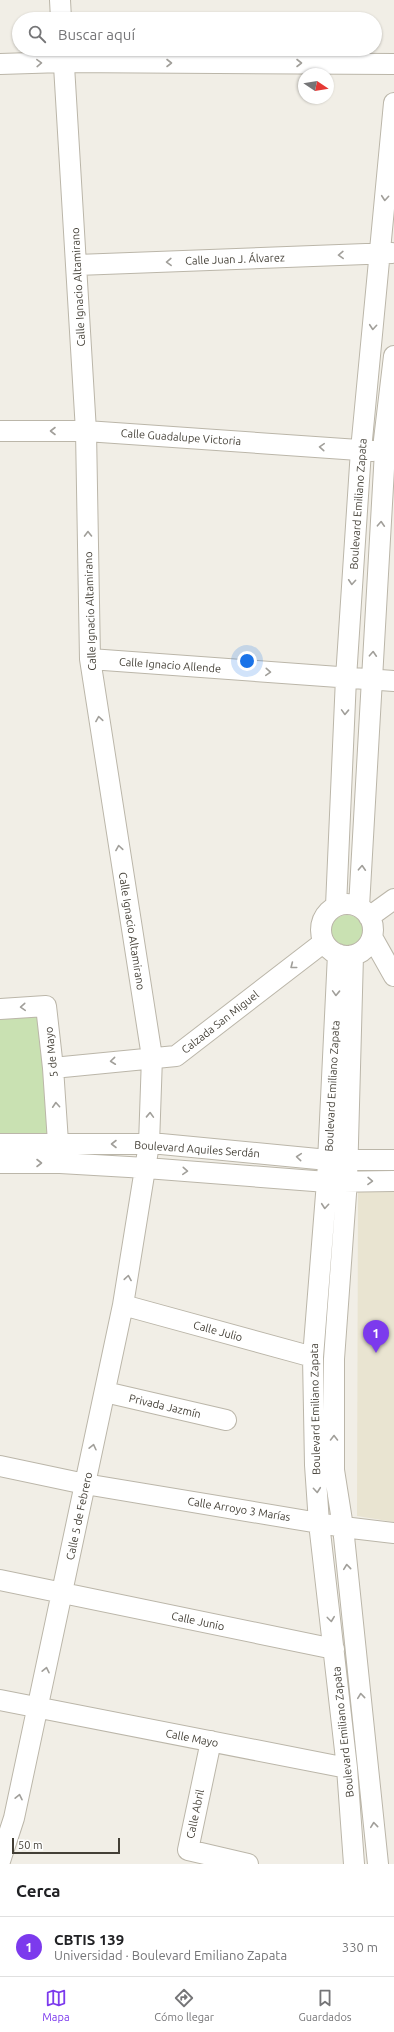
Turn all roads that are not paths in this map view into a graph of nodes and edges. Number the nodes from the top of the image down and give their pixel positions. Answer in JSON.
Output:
{"nodes":[{"id":1,"x":60,"y":0,"type":"edge"},
{"id":2,"x":61,"y":12,"type":"edge"},
{"id":3,"x":63,"y":56,"type":"edge"},
{"id":4,"x":0,"y":64,"type":"edge"},
{"id":5,"x":394,"y":64,"type":"edge"},
{"id":6,"x":394,"y":103,"type":"edge"},
{"id":7,"x":387,"y":253,"type":"edge"},
{"id":8,"x":77,"y":265,"type":"junction"},
{"id":9,"x":394,"y":356,"type":"edge"},
{"id":10,"x":0,"y":431,"type":"edge"},
{"id":11,"x":86,"y":431,"type":"junction"},
{"id":12,"x":361,"y":450,"type":"junction"},
{"id":13,"x":389,"y":452,"type":"edge"},
{"id":14,"x":90,"y":659,"type":"junction"},
{"id":15,"x":346,"y":678,"type":"junction"},
{"id":16,"x":371,"y":680,"type":"junction"},
{"id":17,"x":394,"y":681,"type":"edge"},
{"id":18,"x":394,"y":900,"type":"edge"},
{"id":19,"x":336,"y":906,"type":"junction"},
{"id":20,"x":364,"y":912,"type":"junction"},
{"id":21,"x":372,"y":937,"type":"junction"},
{"id":22,"x":338,"y":950,"type":"junction"},
{"id":23,"x":394,"y":976,"type":"edge"},
{"id":24,"x":0,"y":1009,"type":"edge"},
{"id":25,"x":152,"y":1057,"type":"junction"},
{"id":26,"x":53,"y":1068,"type":"junction"},
{"id":27,"x":0,"y":1144,"type":"edge"},
{"id":28,"x":149,"y":1144,"type":"junction"},
{"id":29,"x":59,"y":1154,"type":"junction"},
{"id":30,"x":338,"y":1160,"type":"junction"},
{"id":31,"x":394,"y":1160,"type":"edge"},
{"id":32,"x":0,"y":1163,"type":"edge"},
{"id":33,"x":146,"y":1168,"type":"junction"},
{"id":34,"x":347,"y":1180,"type":"junction"},
{"id":35,"x":394,"y":1181,"type":"edge"},
{"id":36,"x":327,"y":1182,"type":"junction"},
{"id":37,"x":123,"y":1305,"type":"junction"},
{"id":38,"x":313,"y":1357,"type":"junction"},
{"id":39,"x":105,"y":1392,"type":"junction"},
{"id":40,"x":226,"y":1420,"type":"dead end"},
{"id":41,"x":0,"y":1466,"type":"edge"},
{"id":42,"x":85,"y":1484,"type":"junction"},
{"id":43,"x":319,"y":1522,"type":"junction"},
{"id":44,"x":343,"y":1527,"type":"junction"},
{"id":45,"x":394,"y":1533,"type":"edge"},
{"id":46,"x":0,"y":1580,"type":"edge"},
{"id":47,"x":62,"y":1594,"type":"junction"},
{"id":48,"x":334,"y":1649,"type":"junction"},
{"id":49,"x":0,"y":1700,"type":"edge"},
{"id":50,"x":38,"y":1708,"type":"junction"},
{"id":51,"x":211,"y":1741,"type":"junction"},
{"id":52,"x":347,"y":1768,"type":"junction"},
{"id":53,"x":7,"y":1817,"type":"edge"},
{"id":54,"x":0,"y":1861,"type":"edge"},
{"id":55,"x":248,"y":1864,"type":"edge"},
{"id":56,"x":354,"y":1864,"type":"edge"},
{"id":57,"x":378,"y":1864,"type":"edge"}],
"edges":[{"from":1,"to":2,"type":"street"},
{"from":4,"to":3,"type":"street","one_way":true},
{"from":3,"to":5,"type":"street","one_way":true},
{"from":3,"to":8,"type":"street","name":"Calle Ignacio Altamirano"},
{"from":6,"to":7,"type":"street","name":"Boulevard Emiliano Zapata","one_way":true},
{"from":7,"to":8,"type":"street","name":"Calle Juan J. Álvarez","one_way":true},
{"from":7,"to":12,"type":"street","name":"Boulevard Emiliano Zapata","one_way":true},
{"from":8,"to":11,"type":"street","name":"Calle Ignacio Altamirano"},
{"from":9,"to":13,"type":"street","name":"Boulevard Emiliano Zapata"},
{"from":11,"to":10,"type":"street","name":"Calle Guadalupe Victoria","one_way":true},
{"from":12,"to":11,"type":"street","name":"Calle Guadalupe Victoria","one_way":true},
{"from":14,"to":11,"type":"street","name":"Calle Ignacio Altamirano","one_way":true},
{"from":12,"to":13,"type":"street","name":"Calle Guadalupe Victoria"},
{"from":12,"to":15,"type":"street","name":"Boulevard Emiliano Zapata","one_way":true},
{"from":16,"to":13,"type":"street","name":"Boulevard Emiliano Zapata","one_way":true},
{"from":14,"to":15,"type":"street","name":"Calle Ignacio Allende","one_way":true},
{"from":25,"to":14,"type":"street","name":"Calle Ignacio Altamirano","one_way":true},
{"from":15,"to":16,"type":"street","name":"Calle Ignacio Allende"},
{"from":15,"to":19,"type":"street","name":"Boulevard Emiliano Zapata","one_way":true},
{"from":16,"to":17,"type":"street","name":"Calle Ignacio Allende"},
{"from":20,"to":16,"type":"street","name":"Boulevard Emiliano Zapata","one_way":true},
{"from":18,"to":20,"type":"street"},
{"from":19,"to":20,"type":"street"},
{"from":19,"to":22,"type":"street"},
{"from":20,"to":21,"type":"street"},
{"from":21,"to":22,"type":"street"},
{"from":21,"to":23,"type":"street"},
{"from":22,"to":25,"type":"street","name":"Calzada San Miguel","one_way":true},
{"from":22,"to":30,"type":"street","name":"Boulevard Emiliano Zapata"},
{"from":26,"to":24,"type":"street","name":"5 de Mayo","one_way":true},
{"from":25,"to":26,"type":"street","name":"Calzada San Miguel","one_way":true},
{"from":28,"to":25,"type":"street","name":"Calle Ignacio Altamirano","one_way":true},
{"from":29,"to":26,"type":"street","name":"5 de Mayo","one_way":true},
{"from":27,"to":29,"type":"street","name":"Boulevard Aquiles Serdán"},
{"from":28,"to":29,"type":"street","name":"Boulevard Aquiles Serdán","one_way":true},
{"from":30,"to":28,"type":"street","name":"Boulevard Aquiles Serdán","one_way":true},
{"from":28,"to":33,"type":"street","name":"Calle Ignacio Altamirano"},
{"from":32,"to":29,"type":"street","name":"Boulevard Aquiles Serdán","one_way":true},
{"from":29,"to":33,"type":"street","name":"Boulevard Aquiles Serdán"},
{"from":30,"to":31,"type":"street","name":"Boulevard Aquiles Serdán"},
{"from":30,"to":34,"type":"street","name":"Boulevard Emiliano Zapata"},
{"from":30,"to":36,"type":"street","name":"Boulevard Emiliano Zapata"},
{"from":33,"to":36,"type":"street","name":"Boulevard Aquiles Serdán","one_way":true},
{"from":37,"to":33,"type":"street","name":"Calle 5 de Febrero","one_way":true},
{"from":34,"to":35,"type":"street","name":"Boulevard Aquiles Serdán","one_way":true},
{"from":34,"to":36,"type":"street","name":"Boulevard Aquiles Serdán"},
{"from":44,"to":34,"type":"street","name":"Boulevard Emiliano Zapata","one_way":true},
{"from":36,"to":38,"type":"street","name":"Boulevard Emiliano Zapata","one_way":true},
{"from":37,"to":38,"type":"street","name":"Calle Julio"},
{"from":37,"to":39,"type":"street","name":"Calle 5 de Febrero"},
{"from":38,"to":43,"type":"street","name":"Boulevard Emiliano Zapata","one_way":true},
{"from":39,"to":40,"type":"street","name":"Privada Jazmín"},
{"from":42,"to":39,"type":"street","name":"Calle 5 de Febrero","one_way":true},
{"from":41,"to":42,"type":"street","name":"Calle Arroyo 3 Marías"},
{"from":42,"to":43,"type":"street","name":"Calle Arroyo 3 Marías"},
{"from":42,"to":47,"type":"street","name":"Calle 5 de Febrero"},
{"from":43,"to":44,"type":"street","name":"Calle Arroyo 3 Marías"},
{"from":43,"to":48,"type":"street","name":"Boulevard Emiliano Zapata","one_way":true},
{"from":44,"to":45,"type":"street","name":"Calle Arroyo 3 Marías"},
{"from":57,"to":44,"type":"street","name":"Boulevard Emiliano Zapata","one_way":true},
{"from":46,"to":47,"type":"street","name":"Calle Junio"},
{"from":47,"to":48,"type":"street","name":"Calle Junio"},
{"from":50,"to":47,"type":"street","name":"Calle 5 de Febrero","one_way":true},
{"from":48,"to":52,"type":"street","name":"Boulevard Emiliano Zapata"},
{"from":49,"to":50,"type":"street","name":"Calle Mayo"},
{"from":50,"to":51,"type":"street","name":"Calle Mayo"},
{"from":53,"to":50,"type":"street","name":"Calle 5 de Febrero","one_way":true},
{"from":51,"to":52,"type":"street","name":"Calle Mayo"},
{"from":51,"to":55,"type":"street","name":"Calle Abril"},
{"from":52,"to":56,"type":"street","name":"Boulevard Emiliano Zapata"},
{"from":53,"to":54,"type":"street","name":"Calle 5 de Febrero"}]}
